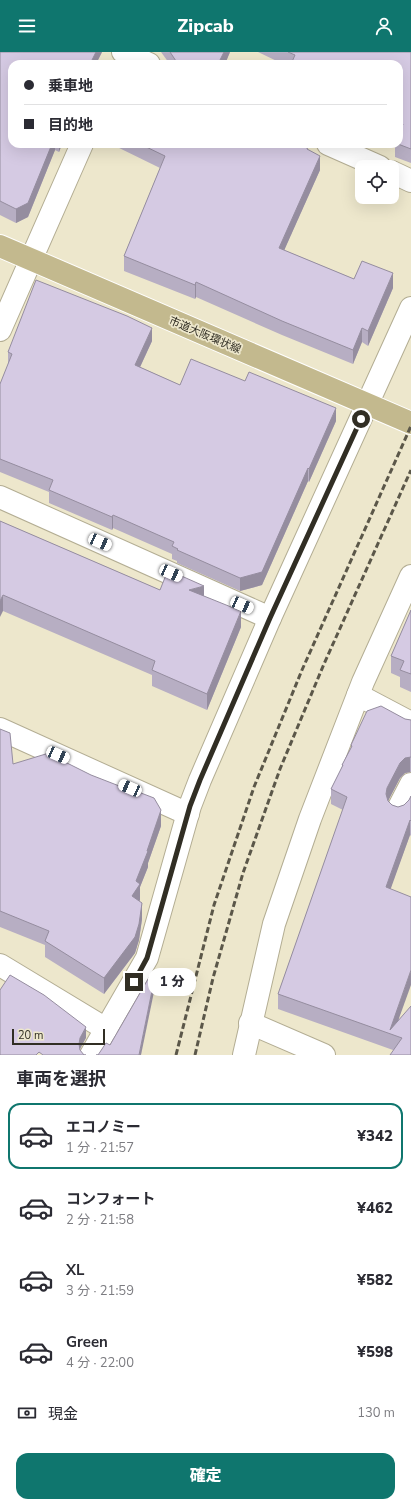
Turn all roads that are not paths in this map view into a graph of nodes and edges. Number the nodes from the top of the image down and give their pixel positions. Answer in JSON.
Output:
{"nodes":[{"id":1,"x":123,"y":52,"type":"edge"},
{"id":2,"x":140,"y":60,"type":"edge"},
{"id":3,"x":80,"y":148,"type":"edge"},
{"id":4,"x":337,"y":148,"type":"edge"},
{"id":5,"x":364,"y":160,"type":"edge"},
{"id":6,"x":399,"y":175,"type":"edge"},
{"id":7,"x":411,"y":181,"type":"edge"},
{"id":8,"x":0,"y":246,"type":"edge"},
{"id":9,"x":31,"y":259,"type":"junction"},
{"id":10,"x":411,"y":308,"type":"edge"},
{"id":11,"x":0,"y":330,"type":"edge"},
{"id":12,"x":367,"y":405,"type":"junction"},
{"id":13,"x":411,"y":423,"type":"edge"},
{"id":14,"x":0,"y":497,"type":"edge"},
{"id":15,"x":411,"y":576,"type":"edge"},
{"id":16,"x":270,"y":618,"type":"junction"},
{"id":17,"x":358,"y":695,"type":"junction"},
{"id":18,"x":411,"y":723,"type":"edge"},
{"id":19,"x":0,"y":730,"type":"edge"},
{"id":20,"x":411,"y":784,"type":"edge"},
{"id":21,"x":398,"y":809,"type":"edge"},
{"id":22,"x":189,"y":810,"type":"junction"},
{"id":23,"x":0,"y":964,"type":"edge"},
{"id":24,"x":250,"y":1023,"type":"junction"},
{"id":25,"x":106,"y":1029,"type":"junction"},
{"id":26,"x":91,"y":1055,"type":"edge"},
{"id":27,"x":244,"y":1055,"type":"edge"},
{"id":28,"x":324,"y":1055,"type":"edge"}],
"edges":[{"from":1,"to":2,"type":"street"},
{"from":3,"to":9,"type":"street"},
{"from":4,"to":5,"type":"street"},
{"from":6,"to":7,"type":"street"},
{"from":8,"to":9,"type":"main road","name":"市道大阪環状線"},
{"from":9,"to":11,"type":"street"},
{"from":9,"to":12,"type":"main road","name":"市道大阪環状線"},
{"from":10,"to":12,"type":"street"},
{"from":12,"to":13,"type":"main road","name":"市道大阪環状線"},
{"from":12,"to":16,"type":"street"},
{"from":14,"to":16,"type":"street"},
{"from":15,"to":17,"type":"street"},
{"from":16,"to":22,"type":"street"},
{"from":17,"to":18,"type":"street"},
{"from":17,"to":24,"type":"street"},
{"from":19,"to":22,"type":"street"},
{"from":20,"to":21,"type":"street"},
{"from":22,"to":25,"type":"street"},
{"from":23,"to":25,"type":"street"},
{"from":24,"to":27,"type":"street"},
{"from":24,"to":28,"type":"street"},
{"from":25,"to":26,"type":"street"}]}
